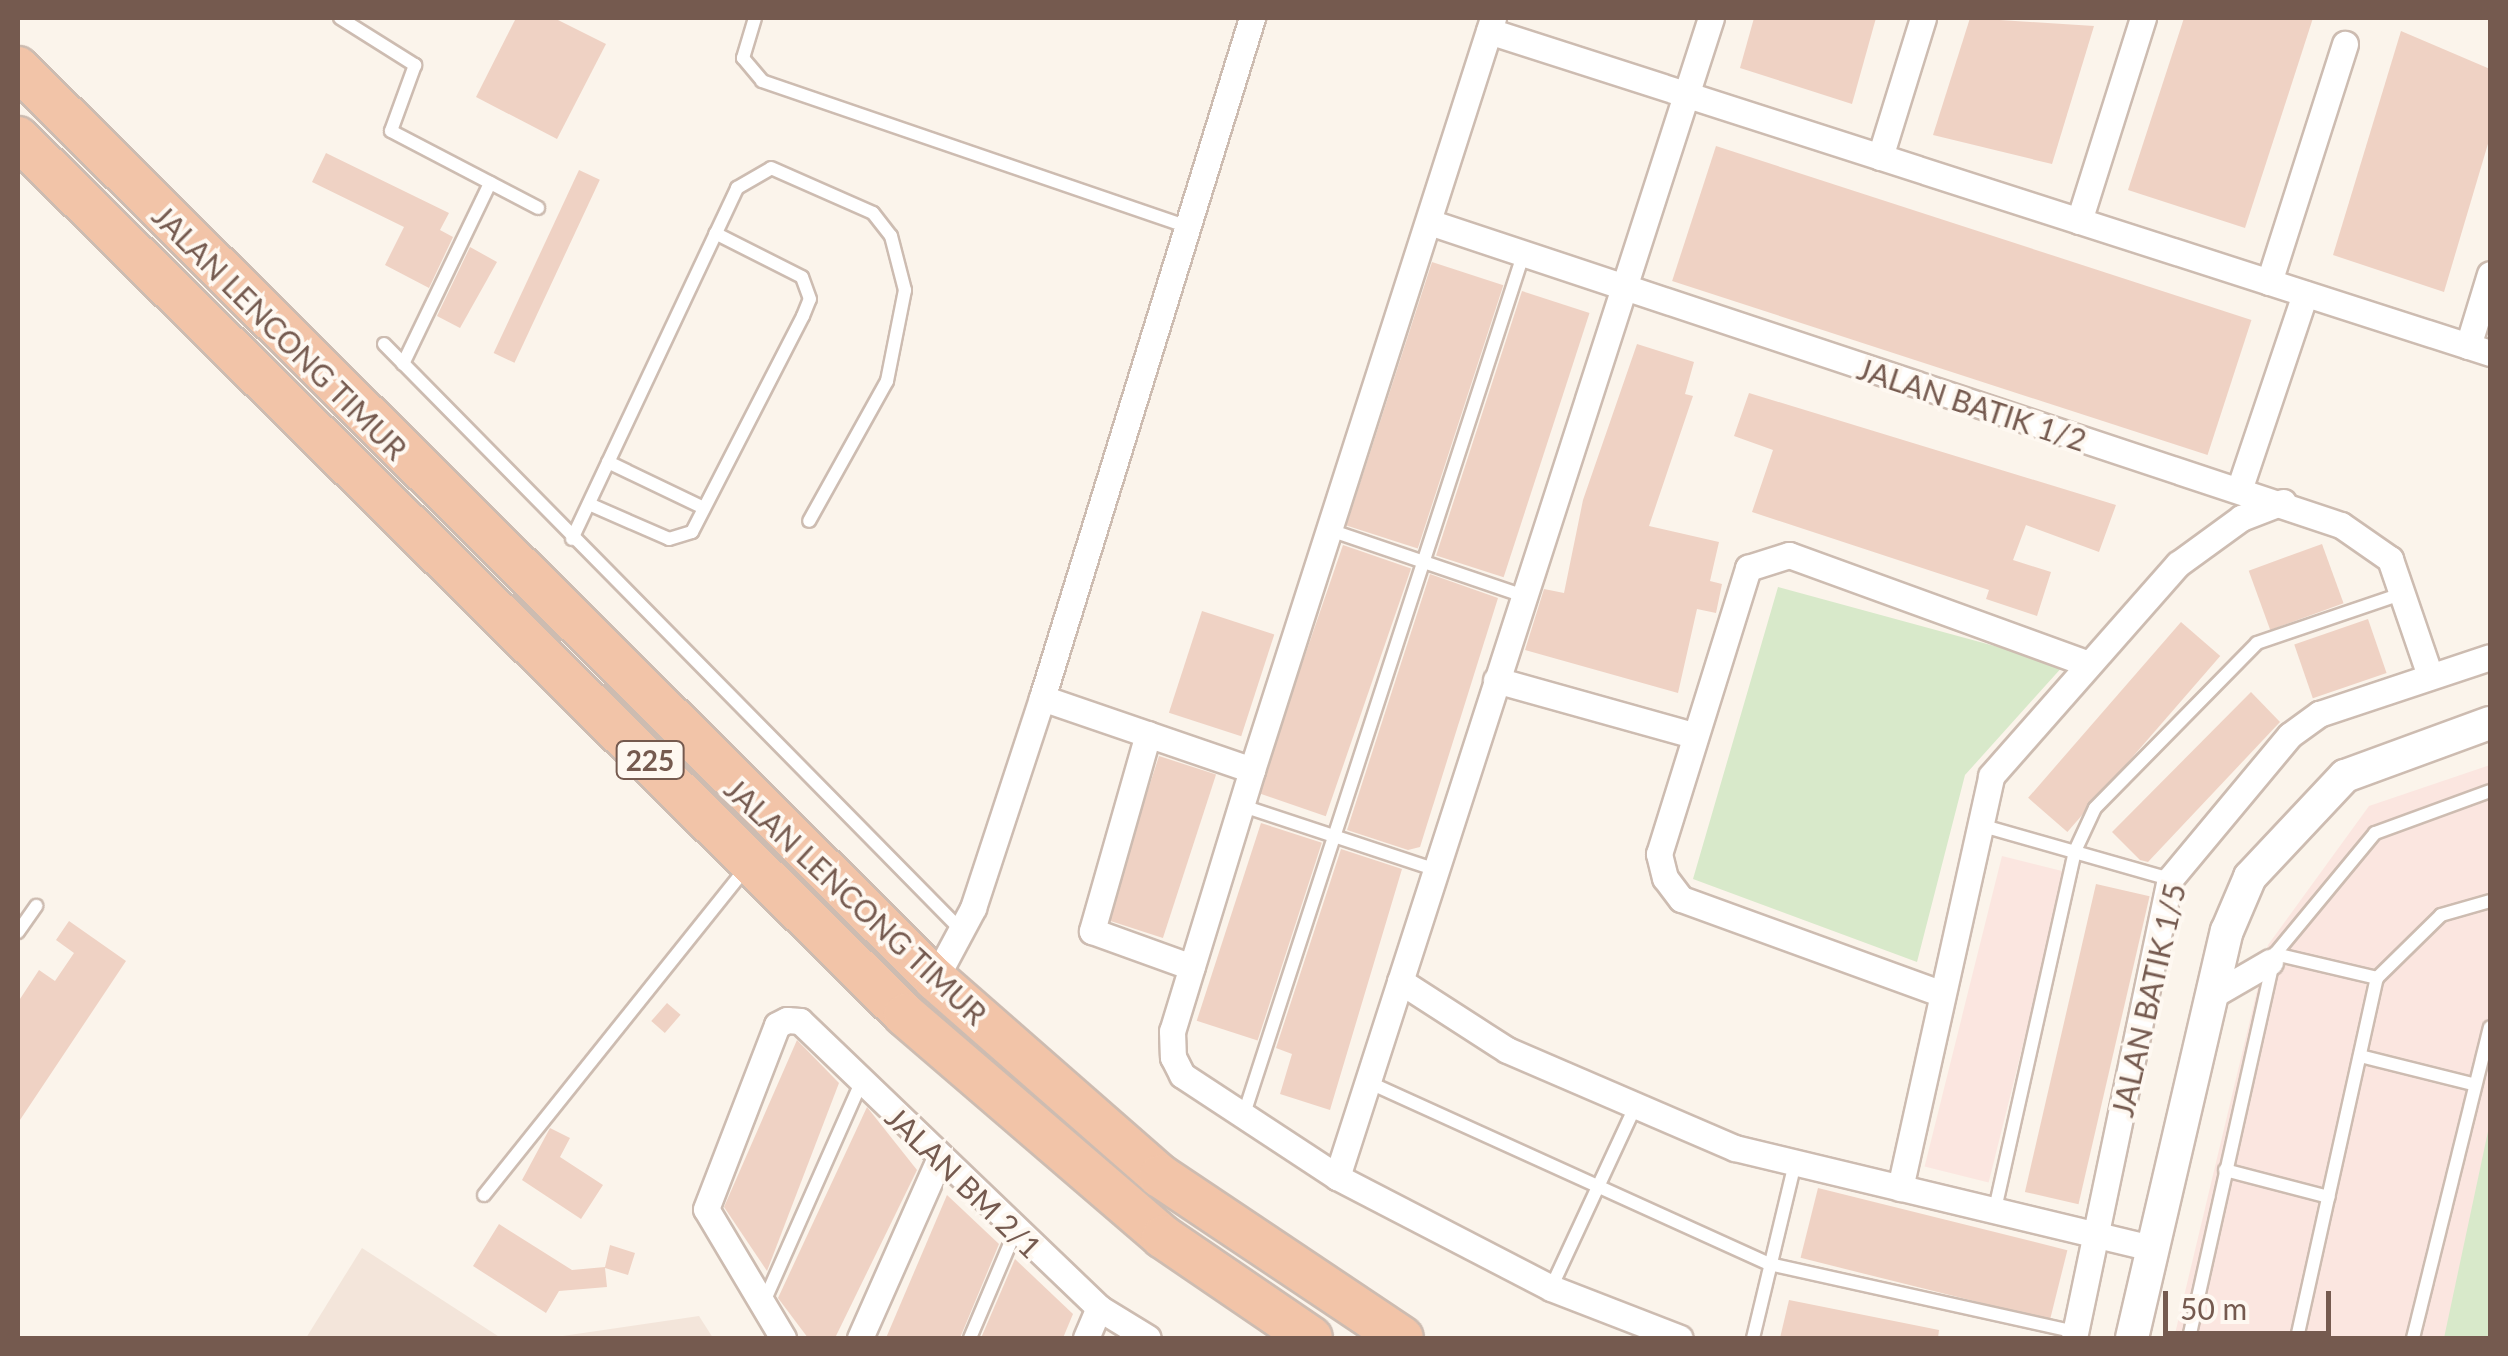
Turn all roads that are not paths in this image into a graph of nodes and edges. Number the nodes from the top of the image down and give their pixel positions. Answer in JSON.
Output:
{"nodes":[{"id":1,"x":340,"y":18,"type":"edge"},
{"id":2,"x":755,"y":18,"type":"edge"},
{"id":3,"x":1252,"y":18,"type":"edge"},
{"id":4,"x":1711,"y":18,"type":"edge"},
{"id":5,"x":1923,"y":18,"type":"edge"},
{"id":6,"x":2144,"y":18,"type":"edge"},
{"id":7,"x":1491,"y":24,"type":"edge"},
{"id":8,"x":2345,"y":44,"type":"dead end"},
{"id":9,"x":20,"y":69,"type":"edge"},
{"id":10,"x":1686,"y":94,"type":"junction"},
{"id":11,"x":19,"y":140,"type":"edge"},
{"id":12,"x":1880,"y":156,"type":"junction"},
{"id":13,"x":490,"y":183,"type":"junction"},
{"id":14,"x":538,"y":208,"type":"dead end"},
{"id":15,"x":2078,"y":220,"type":"junction"},
{"id":16,"x":1429,"y":222,"type":"junction"},
{"id":17,"x":1186,"y":226,"type":"junction"},
{"id":18,"x":716,"y":232,"type":"junction"},
{"id":19,"x":1523,"y":255,"type":"junction"},
{"id":20,"x":2490,"y":274,"type":"edge"},
{"id":21,"x":2269,"y":282,"type":"junction"},
{"id":22,"x":1624,"y":291,"type":"junction"},
{"id":23,"x":2305,"y":294,"type":"junction"},
{"id":24,"x":384,"y":344,"type":"dead end"},
{"id":25,"x":2479,"y":349,"type":"edge"},
{"id":26,"x":404,"y":364,"type":"junction"},
{"id":27,"x":608,"y":462,"type":"junction"},
{"id":28,"x":2239,"y":490,"type":"junction"},
{"id":29,"x":2283,"y":502,"type":"junction"},
{"id":30,"x":589,"y":504,"type":"junction"},
{"id":31,"x":704,"y":508,"type":"junction"},
{"id":32,"x":809,"y":521,"type":"dead end"},
{"id":33,"x":1330,"y":530,"type":"junction"},
{"id":34,"x":572,"y":539,"type":"junction"},
{"id":35,"x":1421,"y":562,"type":"junction"},
{"id":36,"x":2406,"y":592,"type":"junction"},
{"id":37,"x":1524,"y":596,"type":"junction"},
{"id":38,"x":2490,"y":657,"type":"edge"},
{"id":39,"x":2089,"y":664,"type":"junction"},
{"id":40,"x":2430,"y":676,"type":"junction"},
{"id":41,"x":1496,"y":680,"type":"junction"},
{"id":42,"x":1042,"y":698,"type":"junction"},
{"id":43,"x":2490,"y":723,"type":"edge"},
{"id":44,"x":1148,"y":734,"type":"junction"},
{"id":45,"x":1693,"y":736,"type":"junction"},
{"id":46,"x":1252,"y":770,"type":"junction"},
{"id":47,"x":2490,"y":790,"type":"edge"},
{"id":48,"x":1243,"y":806,"type":"junction"},
{"id":49,"x":1975,"y":824,"type":"junction"},
{"id":50,"x":1339,"y":837,"type":"junction"},
{"id":51,"x":2076,"y":851,"type":"junction"},
{"id":52,"x":752,"y":861,"type":"junction"},
{"id":53,"x":1436,"y":870,"type":"junction"},
{"id":54,"x":2170,"y":879,"type":"junction"},
{"id":55,"x":2490,"y":900,"type":"edge"},
{"id":56,"x":36,"y":906,"type":"dead end"},
{"id":57,"x":18,"y":932,"type":"edge"},
{"id":58,"x":962,"y":932,"type":"junction"},
{"id":59,"x":2273,"y":958,"type":"junction"},
{"id":60,"x":1192,"y":966,"type":"junction"},
{"id":61,"x":935,"y":978,"type":"junction"},
{"id":62,"x":2377,"y":978,"type":"junction"},
{"id":63,"x":1400,"y":981,"type":"junction"},
{"id":64,"x":1937,"y":992,"type":"junction"},
{"id":65,"x":2213,"y":995,"type":"junction"},
{"id":66,"x":2490,"y":1026,"type":"edge"},
{"id":67,"x":2360,"y":1056,"type":"junction"},
{"id":68,"x":1368,"y":1082,"type":"junction"},
{"id":69,"x":861,"y":1083,"type":"junction"},
{"id":70,"x":2472,"y":1084,"type":"junction"},
{"id":71,"x":1636,"y":1104,"type":"junction"},
{"id":72,"x":1242,"y":1119,"type":"junction"},
{"id":73,"x":938,"y":1162,"type":"junction"},
{"id":74,"x":1794,"y":1167,"type":"junction"},
{"id":75,"x":2225,"y":1170,"type":"junction"},
{"id":76,"x":1337,"y":1177,"type":"junction"},
{"id":77,"x":1594,"y":1188,"type":"junction"},
{"id":78,"x":1900,"y":1188,"type":"junction"},
{"id":79,"x":484,"y":1194,"type":"dead end"},
{"id":80,"x":2329,"y":1198,"type":"junction"},
{"id":81,"x":1995,"y":1209,"type":"junction"},
{"id":82,"x":1016,"y":1232,"type":"junction"},
{"id":83,"x":2098,"y":1236,"type":"junction"},
{"id":84,"x":2150,"y":1248,"type":"junction"},
{"id":85,"x":1769,"y":1264,"type":"junction"},
{"id":86,"x":1552,"y":1288,"type":"junction"},
{"id":87,"x":762,"y":1307,"type":"junction"},
{"id":88,"x":1099,"y":1308,"type":"junction"},
{"id":89,"x":2075,"y":1336,"type":"edge"},
{"id":90,"x":783,"y":1338,"type":"edge"},
{"id":91,"x":860,"y":1338,"type":"edge"},
{"id":92,"x":970,"y":1338,"type":"edge"},
{"id":93,"x":1086,"y":1338,"type":"edge"},
{"id":94,"x":1148,"y":1338,"type":"edge"},
{"id":95,"x":1311,"y":1338,"type":"edge"},
{"id":96,"x":1402,"y":1338,"type":"edge"},
{"id":97,"x":1680,"y":1338,"type":"edge"},
{"id":98,"x":1753,"y":1338,"type":"edge"},
{"id":99,"x":2132,"y":1338,"type":"edge"},
{"id":100,"x":2189,"y":1338,"type":"edge"},
{"id":101,"x":2298,"y":1338,"type":"edge"},
{"id":102,"x":2412,"y":1338,"type":"edge"}],
"edges":[{"from":1,"to":13,"type":"lane"},
{"from":2,"to":17,"type":"lane"},
{"from":3,"to":17,"type":"street"},
{"from":4,"to":10,"type":"street"},
{"from":5,"to":12,"type":"street"},
{"from":6,"to":15,"type":"street"},
{"from":7,"to":10,"type":"street"},
{"from":7,"to":16,"type":"street"},
{"from":8,"to":21,"type":"street"},
{"from":9,"to":61,"type":"highway","name":"JALAN LENCONG TIMUR","number":"225"},
{"from":10,"to":12,"type":"street"},
{"from":10,"to":22,"type":"street"},
{"from":11,"to":52,"type":"highway","name":"JALAN LENCONG TIMUR","number":"225"},
{"from":12,"to":15,"type":"street"},
{"from":13,"to":14,"type":"lane"},
{"from":13,"to":26,"type":"lane"},
{"from":15,"to":21,"type":"street"},
{"from":16,"to":19,"type":"street","name":"JALAN BATIK 1/2"},
{"from":16,"to":33,"type":"street"},
{"from":17,"to":42,"type":"street"},
{"from":18,"to":27,"type":"lane"},
{"from":18,"to":31,"type":"lane"},
{"from":18,"to":32,"type":"lane"},
{"from":19,"to":22,"type":"street","name":"JALAN BATIK 1/2"},
{"from":19,"to":35,"type":"lane"},
{"from":20,"to":25,"type":"street"},
{"from":21,"to":23,"type":"street"},
{"from":22,"to":28,"type":"street","name":"JALAN BATIK 1/2"},
{"from":22,"to":37,"type":"street"},
{"from":23,"to":25,"type":"street"},
{"from":23,"to":28,"type":"street"},
{"from":24,"to":26,"type":"lane"},
{"from":26,"to":34,"type":"lane"},
{"from":27,"to":30,"type":"lane"},
{"from":27,"to":31,"type":"lane"},
{"from":28,"to":29,"type":"street","name":"JALAN BATIK 1/2"},
{"from":29,"to":36,"type":"street","name":"JALAN BATIK 1/2"},
{"from":29,"to":39,"type":"street"},
{"from":30,"to":31,"type":"lane"},
{"from":30,"to":34,"type":"lane"},
{"from":33,"to":35,"type":"lane"},
{"from":33,"to":46,"type":"street"},
{"from":34,"to":58,"type":"lane"},
{"from":35,"to":37,"type":"lane"},
{"from":35,"to":50,"type":"lane"},
{"from":36,"to":40,"type":"street","name":"JALAN BATIK 1/2"},
{"from":36,"to":51,"type":"lane"},
{"from":37,"to":41,"type":"street"},
{"from":38,"to":40,"type":"street","name":"JALAN BATIK 1/5"},
{"from":39,"to":45,"type":"street"},
{"from":39,"to":49,"type":"street"},
{"from":40,"to":54,"type":"street","name":"JALAN BATIK 1/5"},
{"from":41,"to":45,"type":"street"},
{"from":41,"to":53,"type":"street"},
{"from":42,"to":44,"type":"street"},
{"from":42,"to":58,"type":"street"},
{"from":43,"to":65,"type":"street"},
{"from":44,"to":46,"type":"street"},
{"from":44,"to":60,"type":"street"},
{"from":45,"to":64,"type":"street"},
{"from":46,"to":48,"type":"street"},
{"from":47,"to":59,"type":"lane"},
{"from":48,"to":50,"type":"lane"},
{"from":48,"to":60,"type":"street"},
{"from":49,"to":51,"type":"lane"},
{"from":49,"to":64,"type":"street"},
{"from":50,"to":53,"type":"lane"},
{"from":50,"to":72,"type":"lane"},
{"from":51,"to":54,"type":"lane"},
{"from":51,"to":81,"type":"lane"},
{"from":52,"to":79,"type":"lane"},
{"from":52,"to":95,"type":"highway","name":"JALAN LENCONG TIMUR","number":"225"},
{"from":53,"to":63,"type":"street"},
{"from":54,"to":83,"type":"street","name":"JALAN BATIK 1/5"},
{"from":55,"to":62,"type":"lane"},
{"from":56,"to":57,"type":"lane"},
{"from":58,"to":61,"type":"street"},
{"from":59,"to":62,"type":"lane"},
{"from":59,"to":65,"type":"street"},
{"from":59,"to":75,"type":"lane"},
{"from":60,"to":72,"type":"street"},
{"from":61,"to":96,"type":"highway","name":"JALAN LENCONG TIMUR","number":"225"},
{"from":62,"to":67,"type":"lane"},
{"from":63,"to":68,"type":"street"},
{"from":63,"to":71,"type":"street"},
{"from":64,"to":78,"type":"street"},
{"from":65,"to":84,"type":"street"},
{"from":66,"to":70,"type":"lane"},
{"from":67,"to":70,"type":"lane"},
{"from":67,"to":80,"type":"lane"},
{"from":68,"to":76,"type":"street"},
{"from":68,"to":77,"type":"lane"},
{"from":69,"to":73,"type":"street","name":"JALAN BM 2/1"},
{"from":69,"to":87,"type":"lane"},
{"from":69,"to":87,"type":"street","name":"JALAN BM 2/1"},
{"from":70,"to":102,"type":"lane"},
{"from":71,"to":74,"type":"street"},
{"from":71,"to":77,"type":"lane"},
{"from":72,"to":76,"type":"street"},
{"from":73,"to":82,"type":"street","name":"JALAN BM 2/1"},
{"from":73,"to":91,"type":"street"},
{"from":74,"to":78,"type":"street"},
{"from":74,"to":85,"type":"lane"},
{"from":75,"to":80,"type":"lane"},
{"from":75,"to":100,"type":"lane"},
{"from":76,"to":86,"type":"street"},
{"from":77,"to":85,"type":"lane"},
{"from":77,"to":86,"type":"lane"},
{"from":78,"to":81,"type":"street"},
{"from":80,"to":101,"type":"lane"},
{"from":81,"to":83,"type":"street"},
{"from":82,"to":88,"type":"street","name":"JALAN BM 2/1"},
{"from":82,"to":92,"type":"lane"},
{"from":83,"to":84,"type":"street"},
{"from":83,"to":89,"type":"street","name":"JALAN BATIK 1/5"},
{"from":84,"to":99,"type":"street"},
{"from":85,"to":89,"type":"lane"},
{"from":85,"to":98,"type":"lane"},
{"from":86,"to":97,"type":"street"},
{"from":87,"to":90,"type":"street"},
{"from":88,"to":93,"type":"street"},
{"from":88,"to":94,"type":"street","name":"JALAN BM 2/1"}]}
